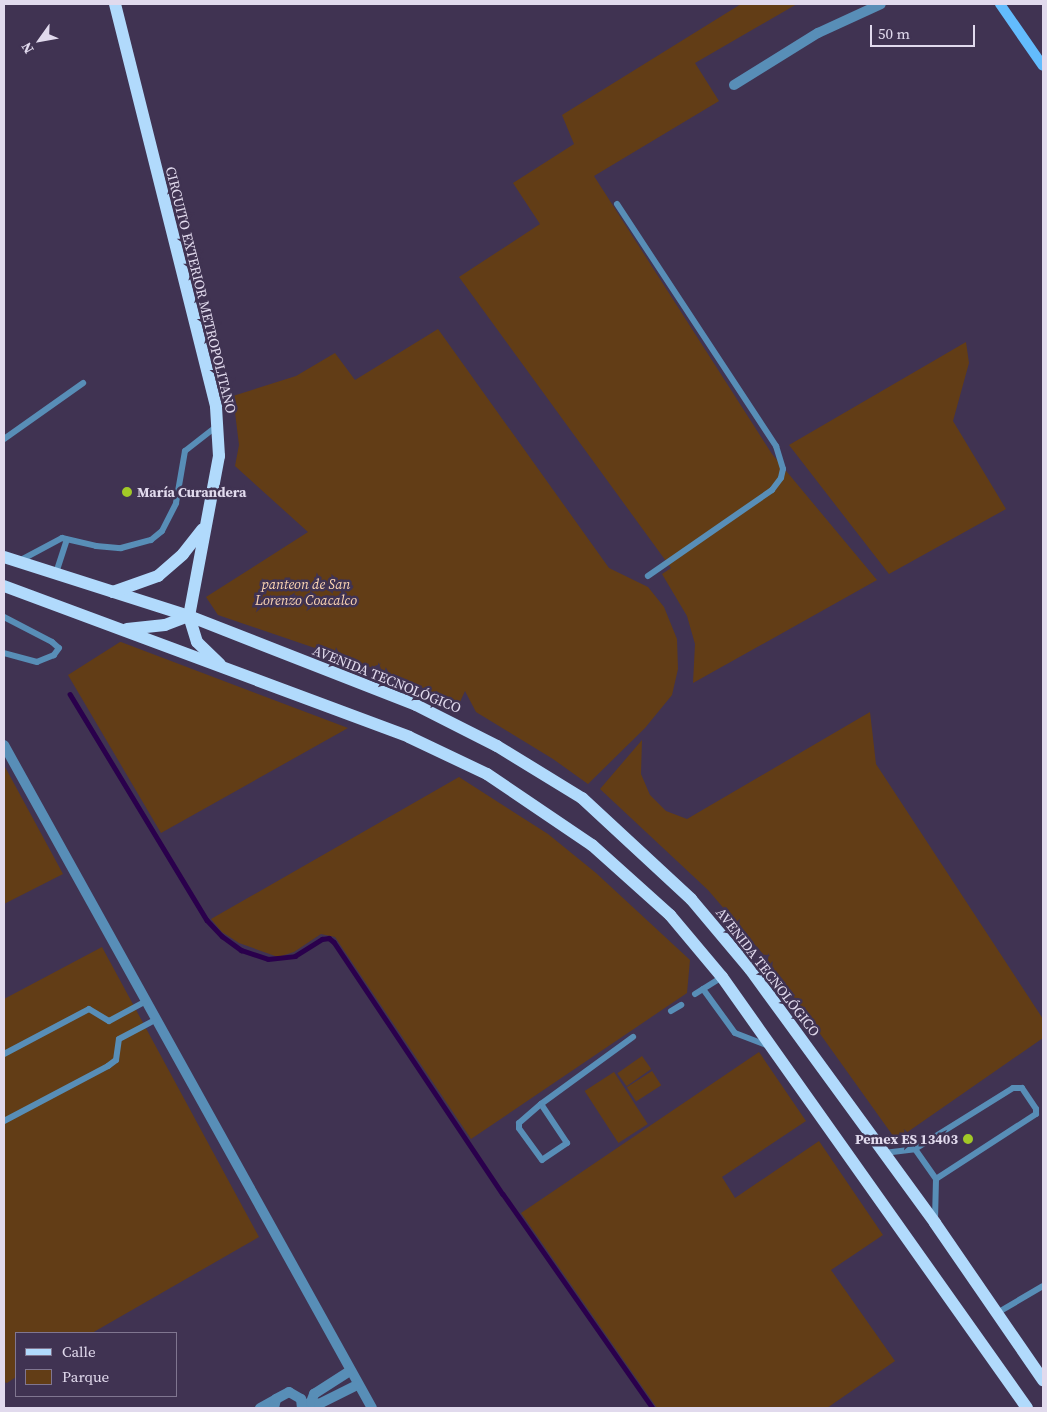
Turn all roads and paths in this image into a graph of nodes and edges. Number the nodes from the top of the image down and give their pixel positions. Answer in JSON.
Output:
{"nodes":[{"id":1,"x":115,"y":4,"type":"edge"},
{"id":2,"x":881,"y":4,"type":"edge"},
{"id":3,"x":1000,"y":4,"type":"edge"},
{"id":4,"x":1043,"y":66,"type":"edge"},
{"id":5,"x":734,"y":85,"type":"dead end"},
{"id":6,"x":618,"y":204,"type":"dead end"},
{"id":7,"x":84,"y":383,"type":"dead end"},
{"id":8,"x":218,"y":426,"type":"junction"},
{"id":9,"x":4,"y":439,"type":"edge"},
{"id":10,"x":205,"y":526,"type":"junction"},
{"id":11,"x":68,"y":540,"type":"junction"},
{"id":12,"x":4,"y":557,"type":"edge"},
{"id":13,"x":18,"y":561,"type":"junction"},
{"id":14,"x":56,"y":573,"type":"junction"},
{"id":15,"x":648,"y":576,"type":"dead end"},
{"id":16,"x":4,"y":586,"type":"edge"},
{"id":17,"x":113,"y":592,"type":"junction"},
{"id":18,"x":189,"y":616,"type":"junction"},
{"id":19,"x":4,"y":617,"type":"edge"},
{"id":20,"x":114,"y":628,"type":"junction"},
{"id":21,"x":4,"y":652,"type":"edge"},
{"id":22,"x":228,"y":670,"type":"junction"},
{"id":23,"x":4,"y":745,"type":"edge"},
{"id":24,"x":722,"y":977,"type":"junction"},
{"id":25,"x":703,"y":989,"type":"junction"},
{"id":26,"x":695,"y":994,"type":"dead end"},
{"id":27,"x":146,"y":1001,"type":"junction"},
{"id":28,"x":681,"y":1005,"type":"dead end"},
{"id":29,"x":670,"y":1011,"type":"dead end"},
{"id":30,"x":155,"y":1020,"type":"junction"},
{"id":31,"x":633,"y":1037,"type":"dead end"},
{"id":32,"x":774,"y":1048,"type":"junction"},
{"id":33,"x":4,"y":1054,"type":"edge"},
{"id":34,"x":541,"y":1104,"type":"junction"},
{"id":35,"x":4,"y":1121,"type":"edge"},
{"id":36,"x":915,"y":1149,"type":"junction"},
{"id":37,"x":883,"y":1153,"type":"junction"},
{"id":38,"x":936,"y":1179,"type":"junction"},
{"id":39,"x":936,"y":1223,"type":"junction"},
{"id":40,"x":1043,"y":1286,"type":"edge"},
{"id":41,"x":998,"y":1313,"type":"junction"},
{"id":42,"x":350,"y":1371,"type":"junction"},
{"id":43,"x":1043,"y":1380,"type":"edge"},
{"id":44,"x":358,"y":1385,"type":"junction"},
{"id":45,"x":275,"y":1404,"type":"edge"},
{"id":46,"x":306,"y":1406,"type":"edge"},
{"id":47,"x":260,"y":1408,"type":"edge"},
{"id":48,"x":372,"y":1408,"type":"edge"},
{"id":49,"x":1027,"y":1408,"type":"edge"}],
"edges":[{"from":1,"to":8,"type":"main road","name":"CIRCUITO EXTERIOR METROPOLITANO"},
{"from":2,"to":5,"type":"street"},
{"from":3,"to":4,"type":"street"},
{"from":6,"to":15,"type":"lane"},
{"from":7,"to":9,"type":"lane"},
{"from":8,"to":10,"type":"main road","name":"CIRCUITO EXTERIOR METROPOLITANO"},
{"from":8,"to":11,"type":"lane"},
{"from":10,"to":17,"type":"main road"},
{"from":10,"to":18,"type":"main road","name":"CIRCUITO EXTERIOR METROPOLITANO"},
{"from":11,"to":13,"type":"lane"},
{"from":11,"to":14,"type":"lane"},
{"from":12,"to":13,"type":"main road","name":"AVENIDA TECNOLÓGICO"},
{"from":13,"to":14,"type":"main road","name":"AVENIDA TECNOLÓGICO"},
{"from":14,"to":17,"type":"main road","name":"AVENIDA TECNOLÓGICO"},
{"from":16,"to":20,"type":"main road"},
{"from":17,"to":18,"type":"main road","name":"AVENIDA TECNOLÓGICO"},
{"from":18,"to":20,"type":"main road"},
{"from":18,"to":22,"type":"main road","name":"CIRCUITO EXTERIOR METROPOLITANO"},
{"from":18,"to":37,"type":"main road","name":"AVENIDA TECNOLÓGICO"},
{"from":19,"to":21,"type":"lane"},
{"from":20,"to":22,"type":"main road"},
{"from":22,"to":24,"type":"main road"},
{"from":23,"to":27,"type":"street"},
{"from":24,"to":25,"type":"lane"},
{"from":24,"to":32,"type":"main road"},
{"from":25,"to":26,"type":"lane"},
{"from":25,"to":32,"type":"lane"},
{"from":27,"to":30,"type":"street"},
{"from":27,"to":33,"type":"lane"},
{"from":28,"to":29,"type":"lane"},
{"from":30,"to":35,"type":"lane"},
{"from":30,"to":42,"type":"street"},
{"from":31,"to":34,"type":"lane"},
{"from":32,"to":49,"type":"main road"},
{"from":34,"to":34,"type":"lane"},
{"from":36,"to":37,"type":"lane"},
{"from":36,"to":38,"type":"lane"},
{"from":36,"to":38,"type":"lane"},
{"from":37,"to":39,"type":"main road","name":"AVENIDA TECNOLÓGICO"},
{"from":38,"to":39,"type":"lane"},
{"from":39,"to":41,"type":"main road","name":"AVENIDA TECNOLÓGICO"},
{"from":40,"to":41,"type":"lane"},
{"from":41,"to":43,"type":"main road","name":"AVENIDA TECNOLÓGICO"},
{"from":42,"to":44,"type":"street"},
{"from":42,"to":46,"type":"street"},
{"from":44,"to":46,"type":"street"},
{"from":44,"to":48,"type":"street"},
{"from":45,"to":46,"type":"street"},
{"from":45,"to":47,"type":"street"}]}
